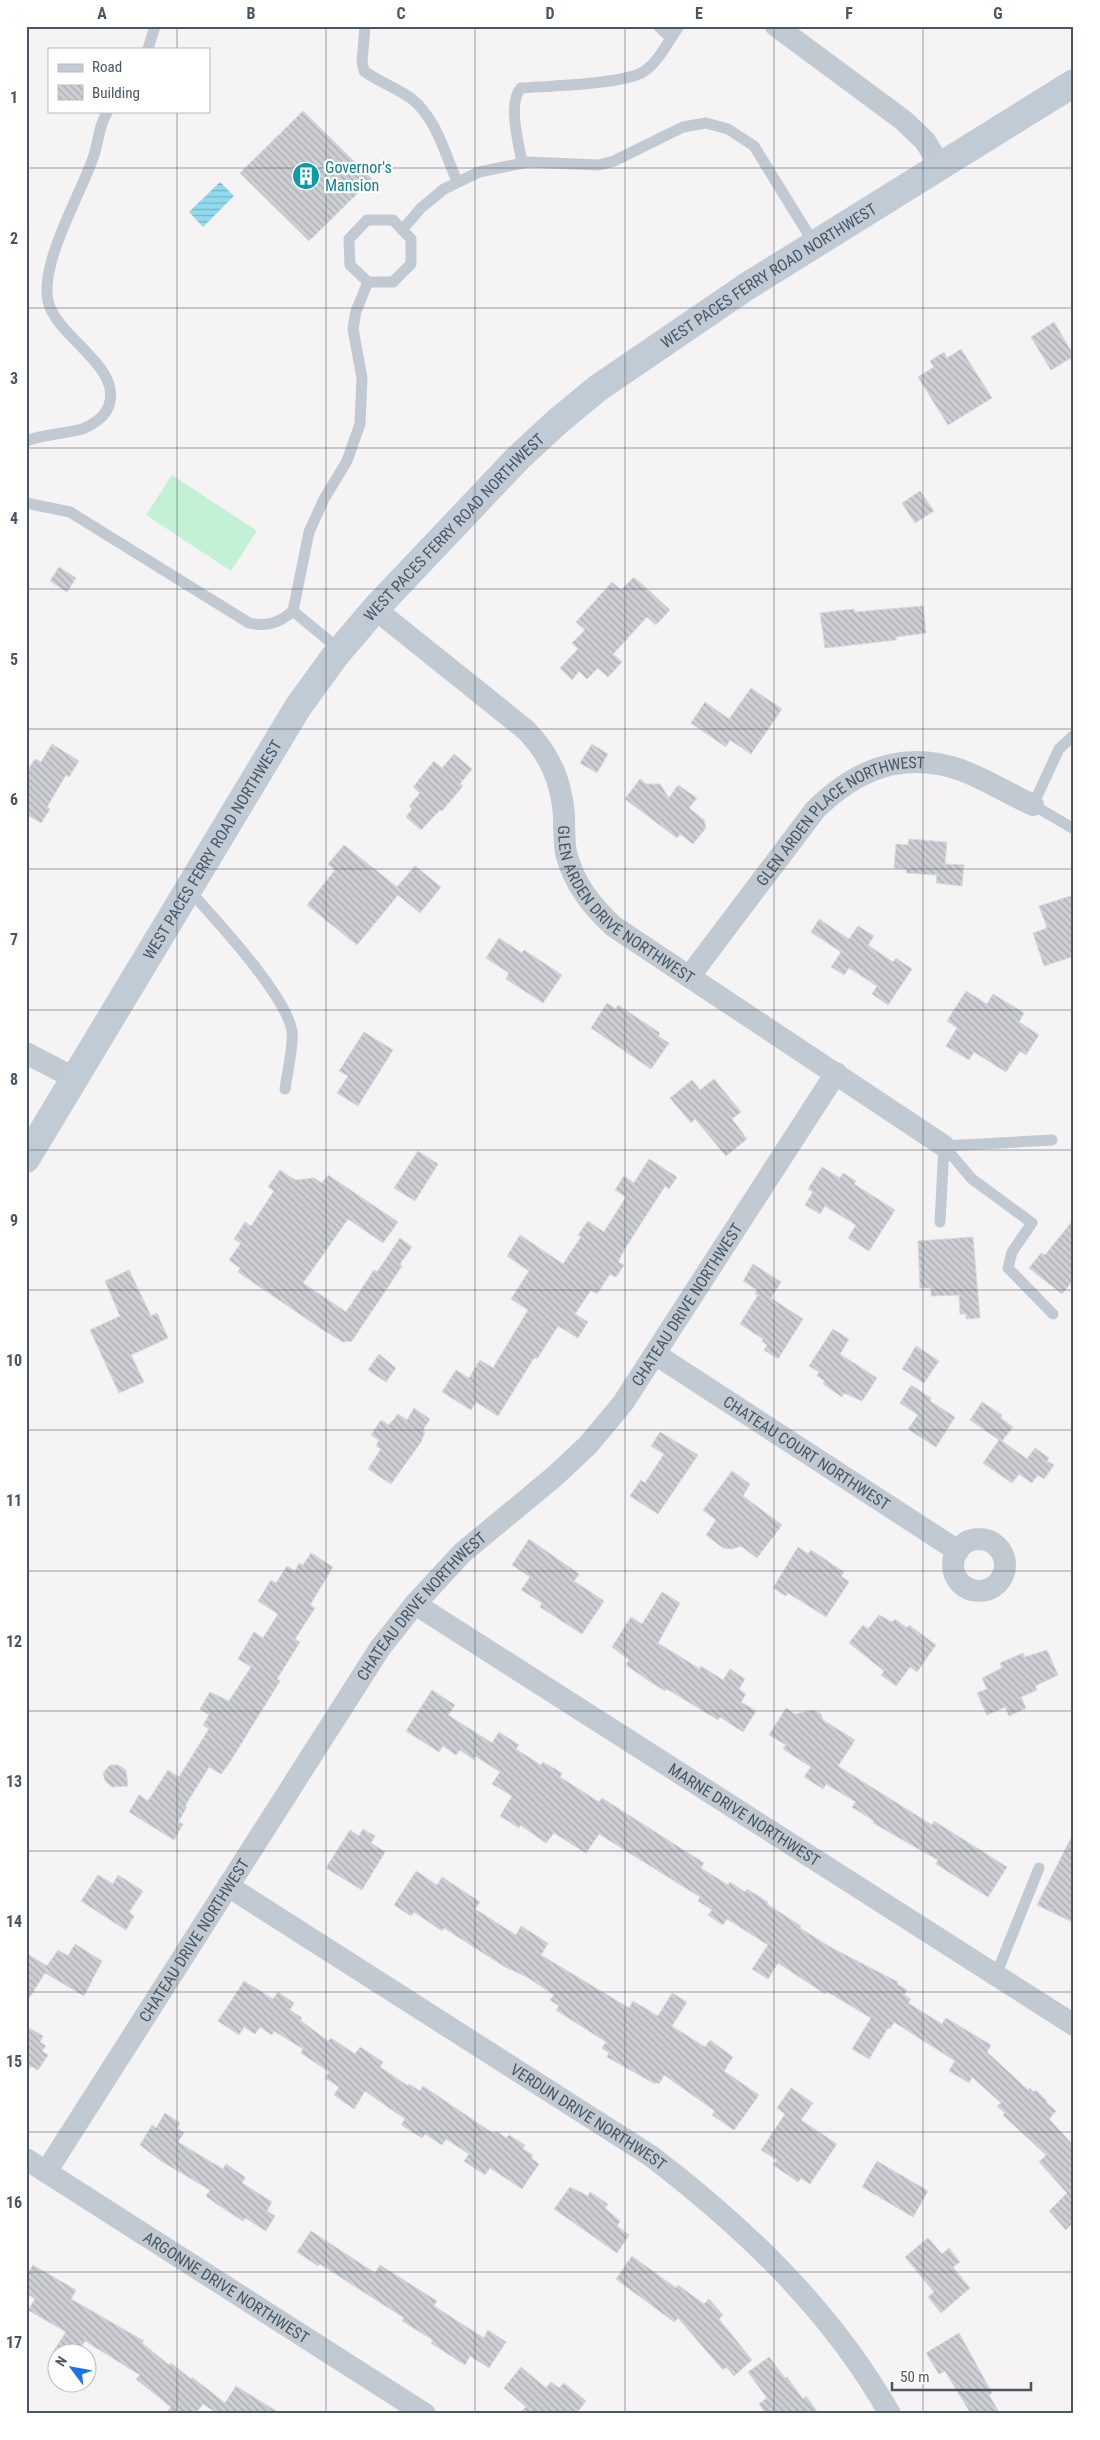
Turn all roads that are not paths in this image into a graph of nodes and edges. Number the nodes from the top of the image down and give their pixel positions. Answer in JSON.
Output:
{"nodes":[{"id":1,"x":155,"y":26,"type":"edge"},
{"id":2,"x":365,"y":26,"type":"edge"},
{"id":3,"x":658,"y":26,"type":"edge"},
{"id":4,"x":679,"y":26,"type":"edge"},
{"id":5,"x":776,"y":26,"type":"edge"},
{"id":6,"x":671,"y":38,"type":"junction"},
{"id":7,"x":148,"y":48,"type":"edge"},
{"id":8,"x":1074,"y":83,"type":"edge"},
{"id":9,"x":107,"y":112,"type":"edge"},
{"id":10,"x":522,"y":163,"type":"junction"},
{"id":11,"x":941,"y":167,"type":"junction"},
{"id":12,"x":458,"y":181,"type":"junction"},
{"id":13,"x":402,"y":230,"type":"junction"},
{"id":14,"x":815,"y":245,"type":"junction"},
{"id":15,"x":368,"y":282,"type":"junction"},
{"id":16,"x":26,"y":441,"type":"edge"},
{"id":17,"x":26,"y":503,"type":"edge"},
{"id":18,"x":375,"y":609,"type":"junction"},
{"id":19,"x":293,"y":611,"type":"junction"},
{"id":20,"x":340,"y":650,"type":"junction"},
{"id":21,"x":1074,"y":735,"type":"edge"},
{"id":22,"x":1033,"y":806,"type":"junction"},
{"id":23,"x":1074,"y":829,"type":"edge"},
{"id":24,"x":189,"y":890,"type":"junction"},
{"id":25,"x":689,"y":977,"type":"junction"},
{"id":26,"x":26,"y":1053,"type":"edge"},
{"id":27,"x":836,"y":1074,"type":"junction"},
{"id":28,"x":76,"y":1079,"type":"junction"},
{"id":29,"x":285,"y":1088,"type":"dead end"},
{"id":30,"x":1052,"y":1140,"type":"dead end"},
{"id":31,"x":944,"y":1146,"type":"junction"},
{"id":32,"x":26,"y":1159,"type":"edge"},
{"id":33,"x":940,"y":1222,"type":"dead end"},
{"id":34,"x":1053,"y":1314,"type":"dead end"},
{"id":35,"x":655,"y":1354,"type":"junction"},
{"id":36,"x":958,"y":1551,"type":"dead end"},
{"id":37,"x":415,"y":1604,"type":"junction"},
{"id":38,"x":1040,"y":1868,"type":"dead end"},
{"id":39,"x":228,"y":1886,"type":"junction"},
{"id":40,"x":996,"y":1975,"type":"junction"},
{"id":41,"x":1074,"y":2025,"type":"edge"},
{"id":42,"x":26,"y":2160,"type":"edge"},
{"id":43,"x":46,"y":2172,"type":"junction"},
{"id":44,"x":425,"y":2414,"type":"edge"},
{"id":45,"x":890,"y":2414,"type":"edge"}],
"edges":[{"from":1,"to":7,"type":"lane"},
{"from":2,"to":12,"type":"lane"},
{"from":3,"to":6,"type":"lane"},
{"from":4,"to":6,"type":"lane"},
{"from":5,"to":11,"type":"street"},
{"from":6,"to":10,"type":"lane"},
{"from":8,"to":11,"type":"main road","name":"WEST PACES FERRY ROAD NORTHWEST"},
{"from":9,"to":16,"type":"lane"},
{"from":10,"to":12,"type":"lane"},
{"from":10,"to":14,"type":"lane"},
{"from":11,"to":14,"type":"main road","name":"WEST PACES FERRY ROAD NORTHWEST"},
{"from":12,"to":13,"type":"lane"},
{"from":13,"to":15,"type":"lane"},
{"from":13,"to":15,"type":"lane"},
{"from":14,"to":18,"type":"main road","name":"WEST PACES FERRY ROAD NORTHWEST"},
{"from":15,"to":19,"type":"lane"},
{"from":17,"to":19,"type":"lane"},
{"from":18,"to":20,"type":"main road","name":"WEST PACES FERRY ROAD NORTHWEST"},
{"from":18,"to":25,"type":"street","name":"GLEN ARDEN DRIVE NORTHWEST"},
{"from":19,"to":20,"type":"lane"},
{"from":20,"to":24,"type":"main road","name":"WEST PACES FERRY ROAD NORTHWEST"},
{"from":21,"to":22,"type":"lane"},
{"from":22,"to":23,"type":"lane"},
{"from":22,"to":25,"type":"street","name":"GLEN ARDEN PLACE NORTHWEST"},
{"from":24,"to":28,"type":"main road","name":"WEST PACES FERRY ROAD NORTHWEST"},
{"from":24,"to":29,"type":"lane"},
{"from":25,"to":27,"type":"street","name":"GLEN ARDEN DRIVE NORTHWEST"},
{"from":26,"to":28,"type":"street"},
{"from":27,"to":31,"type":"street","name":"GLEN ARDEN DRIVE NORTHWEST"},
{"from":27,"to":35,"type":"street","name":"CHATEAU DRIVE NORTHWEST"},
{"from":28,"to":32,"type":"main road","name":"WEST PACES FERRY ROAD NORTHWEST"},
{"from":30,"to":31,"type":"lane"},
{"from":31,"to":33,"type":"lane"},
{"from":31,"to":34,"type":"lane"},
{"from":35,"to":36,"type":"street","name":"CHATEAU COURT NORTHWEST"},
{"from":35,"to":37,"type":"street","name":"CHATEAU DRIVE NORTHWEST"},
{"from":37,"to":39,"type":"street","name":"CHATEAU DRIVE NORTHWEST"},
{"from":37,"to":40,"type":"street","name":"MARNE DRIVE NORTHWEST"},
{"from":38,"to":40,"type":"lane"},
{"from":39,"to":43,"type":"street","name":"CHATEAU DRIVE NORTHWEST"},
{"from":39,"to":45,"type":"street","name":"VERDUN DRIVE NORTHWEST"},
{"from":40,"to":41,"type":"street","name":"MARNE DRIVE NORTHWEST"},
{"from":42,"to":43,"type":"street","name":"ARGONNE DRIVE NORTHWEST"},
{"from":43,"to":44,"type":"street","name":"ARGONNE DRIVE NORTHWEST"}]}
